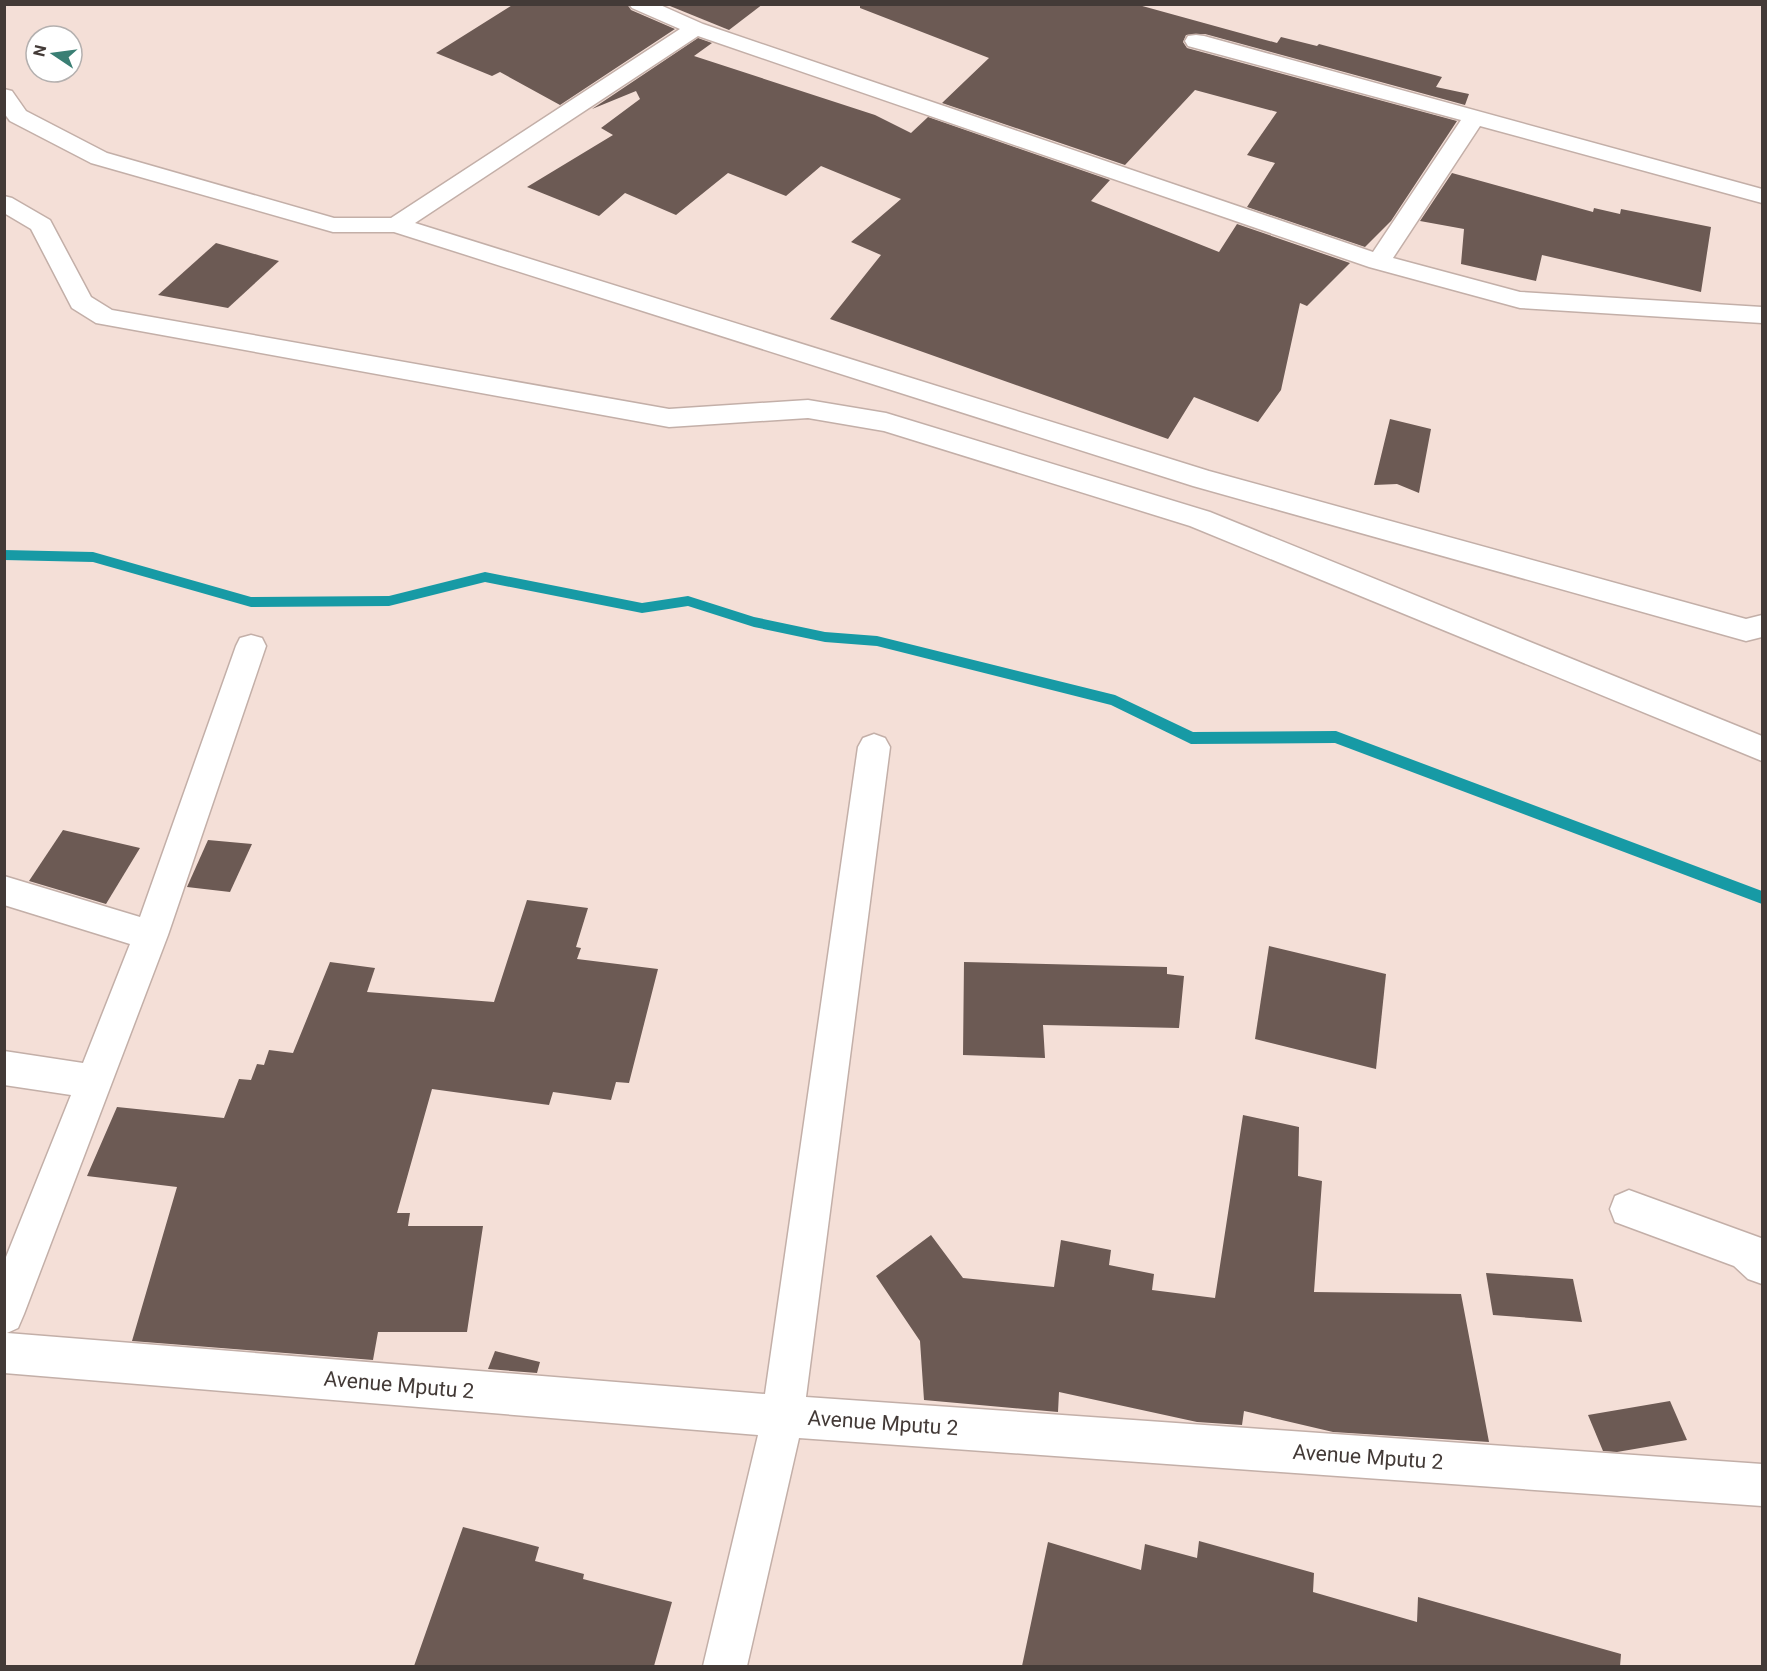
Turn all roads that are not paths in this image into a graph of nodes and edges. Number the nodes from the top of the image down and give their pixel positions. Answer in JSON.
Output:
{"nodes":[{"id":1,"x":639,"y":4,"type":"edge"},
{"id":2,"x":696,"y":28,"type":"junction"},
{"id":3,"x":1196,"y":41,"type":"dead end"},
{"id":4,"x":4,"y":96,"type":"edge"},
{"id":5,"x":1474,"y":117,"type":"junction"},
{"id":6,"x":1762,"y":196,"type":"edge"},
{"id":7,"x":4,"y":203,"type":"edge"},
{"id":8,"x":396,"y":225,"type":"junction"},
{"id":9,"x":1378,"y":262,"type":"junction"},
{"id":10,"x":1762,"y":315,"type":"edge"},
{"id":11,"x":1762,"y":626,"type":"edge"},
{"id":12,"x":250,"y":646,"type":"dead end"},
{"id":13,"x":874,"y":747,"type":"dead end"},
{"id":14,"x":1762,"y":749,"type":"edge"},
{"id":15,"x":4,"y":890,"type":"edge"},
{"id":16,"x":151,"y":935,"type":"junction"},
{"id":17,"x":4,"y":1068,"type":"edge"},
{"id":18,"x":93,"y":1081,"type":"junction"},
{"id":19,"x":1629,"y":1209,"type":"dead end"},
{"id":20,"x":1762,"y":1265,"type":"edge"},
{"id":21,"x":4,"y":1314,"type":"edge"},
{"id":22,"x":4,"y":1353,"type":"edge"},
{"id":23,"x":783,"y":1416,"type":"junction"},
{"id":24,"x":1762,"y":1485,"type":"edge"},
{"id":25,"x":725,"y":1666,"type":"edge"}],
"edges":[{"from":1,"to":2,"type":"street"},
{"from":2,"to":8,"type":"street"},
{"from":2,"to":9,"type":"street"},
{"from":3,"to":5,"type":"street"},
{"from":4,"to":8,"type":"street"},
{"from":5,"to":6,"type":"street"},
{"from":5,"to":9,"type":"street"},
{"from":7,"to":14,"type":"street"},
{"from":8,"to":11,"type":"street"},
{"from":9,"to":10,"type":"street"},
{"from":12,"to":16,"type":"street"},
{"from":13,"to":23,"type":"street"},
{"from":15,"to":16,"type":"street"},
{"from":16,"to":18,"type":"street"},
{"from":17,"to":18,"type":"street"},
{"from":18,"to":21,"type":"street"},
{"from":19,"to":20,"type":"street"},
{"from":22,"to":23,"type":"street","name":"Avenue Mputu 2"},
{"from":23,"to":24,"type":"street","name":"Avenue Mputu 2"},
{"from":23,"to":25,"type":"street"}]}
